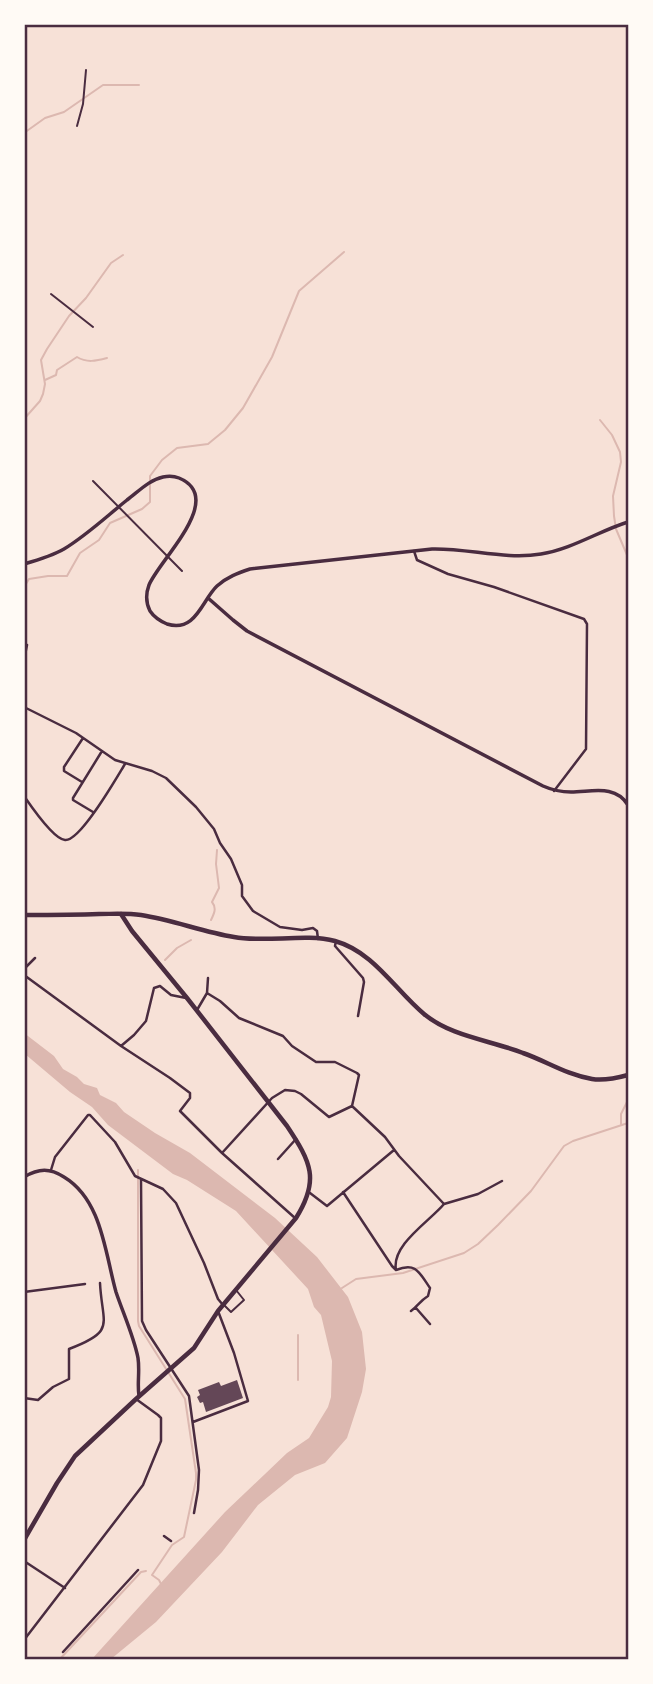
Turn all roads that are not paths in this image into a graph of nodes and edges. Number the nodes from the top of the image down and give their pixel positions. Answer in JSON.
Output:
{"nodes":[{"id":1,"x":86,"y":70,"type":"dead end"},
{"id":2,"x":77,"y":126,"type":"dead end"},
{"id":3,"x":51,"y":294,"type":"dead end"},
{"id":4,"x":93,"y":327,"type":"dead end"},
{"id":5,"x":93,"y":481,"type":"dead end"},
{"id":6,"x":628,"y":522,"type":"edge"},
{"id":7,"x":414,"y":551,"type":"junction"},
{"id":8,"x":24,"y":564,"type":"edge"},
{"id":9,"x":182,"y":571,"type":"dead end"},
{"id":10,"x":208,"y":598,"type":"junction"},
{"id":11,"x":27,"y":645,"type":"dead end"},
{"id":12,"x":24,"y":660,"type":"edge"},
{"id":13,"x":24,"y":706,"type":"edge"},
{"id":14,"x":83,"y":738,"type":"junction"},
{"id":15,"x":102,"y":751,"type":"junction"},
{"id":16,"x":125,"y":764,"type":"junction"},
{"id":17,"x":82,"y":782,"type":"junction"},
{"id":18,"x":554,"y":791,"type":"junction"},
{"id":19,"x":24,"y":796,"type":"edge"},
{"id":20,"x":628,"y":805,"type":"edge"},
{"id":21,"x":94,"y":813,"type":"junction"},
{"id":22,"x":24,"y":905,"type":"edge"},
{"id":23,"x":121,"y":914,"type":"junction"},
{"id":24,"x":25,"y":915,"type":"edge"},
{"id":25,"x":318,"y":939,"type":"junction"},
{"id":26,"x":336,"y":941,"type":"junction"},
{"id":27,"x":35,"y":958,"type":"dead end"},
{"id":28,"x":24,"y":969,"type":"edge"},
{"id":29,"x":24,"y":975,"type":"edge"},
{"id":30,"x":208,"y":978,"type":"dead end"},
{"id":31,"x":207,"y":993,"type":"junction"},
{"id":32,"x":187,"y":998,"type":"junction"},
{"id":33,"x":197,"y":1010,"type":"junction"},
{"id":34,"x":358,"y":1016,"type":"dead end"},
{"id":35,"x":121,"y":1046,"type":"junction"},
{"id":36,"x":628,"y":1074,"type":"edge"},
{"id":37,"x":268,"y":1102,"type":"junction"},
{"id":38,"x":352,"y":1106,"type":"junction"},
{"id":39,"x":296,"y":1139,"type":"junction"},
{"id":40,"x":394,"y":1150,"type":"junction"},
{"id":41,"x":222,"y":1153,"type":"junction"},
{"id":42,"x":278,"y":1159,"type":"dead end"},
{"id":43,"x":51,"y":1170,"type":"junction"},
{"id":44,"x":24,"y":1177,"type":"edge"},
{"id":45,"x":141,"y":1179,"type":"junction"},
{"id":46,"x":502,"y":1181,"type":"dead end"},
{"id":47,"x":309,"y":1192,"type":"junction"},
{"id":48,"x":343,"y":1192,"type":"junction"},
{"id":49,"x":444,"y":1204,"type":"junction"},
{"id":50,"x":296,"y":1218,"type":"junction"},
{"id":51,"x":396,"y":1270,"type":"junction"},
{"id":52,"x":100,"y":1283,"type":"dead end"},
{"id":53,"x":85,"y":1284,"type":"dead end"},
{"id":54,"x":235,"y":1289,"type":"junction"},
{"id":55,"x":24,"y":1292,"type":"edge"},
{"id":56,"x":223,"y":1305,"type":"junction"},
{"id":57,"x":416,"y":1308,"type":"junction"},
{"id":58,"x":218,"y":1311,"type":"junction"},
{"id":59,"x":411,"y":1311,"type":"dead end"},
{"id":60,"x":426,"y":1320,"type":"junction"},
{"id":61,"x":430,"y":1324,"type":"dead end"},
{"id":62,"x":423,"y":1326,"type":"dead end"},
{"id":63,"x":172,"y":1369,"type":"junction"},
{"id":64,"x":138,"y":1397,"type":"junction"},
{"id":65,"x":24,"y":1398,"type":"edge"},
{"id":66,"x":193,"y":1422,"type":"junction"},
{"id":67,"x":194,"y":1513,"type":"dead end"},
{"id":68,"x":164,"y":1536,"type":"dead end"},
{"id":69,"x":24,"y":1540,"type":"edge"},
{"id":70,"x":171,"y":1541,"type":"dead end"},
{"id":71,"x":24,"y":1561,"type":"edge"},
{"id":72,"x":138,"y":1570,"type":"dead end"},
{"id":73,"x":65,"y":1588,"type":"junction"},
{"id":74,"x":24,"y":1640,"type":"edge"},
{"id":75,"x":63,"y":1652,"type":"dead end"}],
"edges":[{"from":1,"to":2,"type":"lane"},
{"from":3,"to":4,"type":"lane"},
{"from":5,"to":9,"type":"lane"},
{"from":6,"to":7,"type":"street"},
{"from":7,"to":10,"type":"street"},
{"from":7,"to":18,"type":"street"},
{"from":8,"to":10,"type":"street"},
{"from":10,"to":18,"type":"street"},
{"from":11,"to":12,"type":"street"},
{"from":13,"to":14,"type":"street"},
{"from":14,"to":15,"type":"street"},
{"from":14,"to":17,"type":"street"},
{"from":15,"to":16,"type":"street"},
{"from":15,"to":17,"type":"street"},
{"from":16,"to":21,"type":"street"},
{"from":16,"to":25,"type":"street"},
{"from":17,"to":21,"type":"street"},
{"from":18,"to":20,"type":"street"},
{"from":19,"to":21,"type":"street"},
{"from":22,"to":24,"type":"street"},
{"from":23,"to":24,"type":"main road"},
{"from":23,"to":25,"type":"main road"},
{"from":23,"to":32,"type":"main road"},
{"from":25,"to":26,"type":"main road"},
{"from":26,"to":34,"type":"street"},
{"from":26,"to":36,"type":"main road"},
{"from":27,"to":28,"type":"street"},
{"from":29,"to":35,"type":"street"},
{"from":30,"to":31,"type":"street"},
{"from":31,"to":33,"type":"street"},
{"from":31,"to":38,"type":"street"},
{"from":32,"to":33,"type":"main road"},
{"from":32,"to":35,"type":"street"},
{"from":33,"to":37,"type":"main road"},
{"from":35,"to":41,"type":"street"},
{"from":37,"to":38,"type":"street"},
{"from":37,"to":39,"type":"main road"},
{"from":37,"to":41,"type":"street"},
{"from":38,"to":40,"type":"street"},
{"from":39,"to":42,"type":"street"},
{"from":39,"to":47,"type":"main road"},
{"from":40,"to":48,"type":"street"},
{"from":40,"to":49,"type":"street"},
{"from":41,"to":50,"type":"street"},
{"from":43,"to":44,"type":"street"},
{"from":43,"to":45,"type":"street"},
{"from":43,"to":64,"type":"street"},
{"from":45,"to":56,"type":"street"},
{"from":45,"to":63,"type":"street"},
{"from":46,"to":49,"type":"street"},
{"from":47,"to":48,"type":"street"},
{"from":47,"to":50,"type":"main road"},
{"from":48,"to":51,"type":"street"},
{"from":49,"to":51,"type":"street"},
{"from":50,"to":54,"type":"main road"},
{"from":51,"to":57,"type":"street"},
{"from":52,"to":65,"type":"street"},
{"from":53,"to":55,"type":"street"},
{"from":54,"to":56,"type":"main road"},
{"from":54,"to":56,"type":"lane"},
{"from":56,"to":58,"type":"main road"},
{"from":57,"to":59,"type":"street"},
{"from":57,"to":60,"type":"street"},
{"from":58,"to":63,"type":"main road"},
{"from":58,"to":66,"type":"street"},
{"from":60,"to":61,"type":"street"},
{"from":60,"to":62,"type":"street"},
{"from":63,"to":64,"type":"main road"},
{"from":63,"to":66,"type":"street"},
{"from":64,"to":69,"type":"main road"},
{"from":64,"to":73,"type":"street"},
{"from":66,"to":67,"type":"street"},
{"from":68,"to":70,"type":"street"},
{"from":71,"to":73,"type":"street"},
{"from":72,"to":75,"type":"street"},
{"from":73,"to":74,"type":"street"}]}
